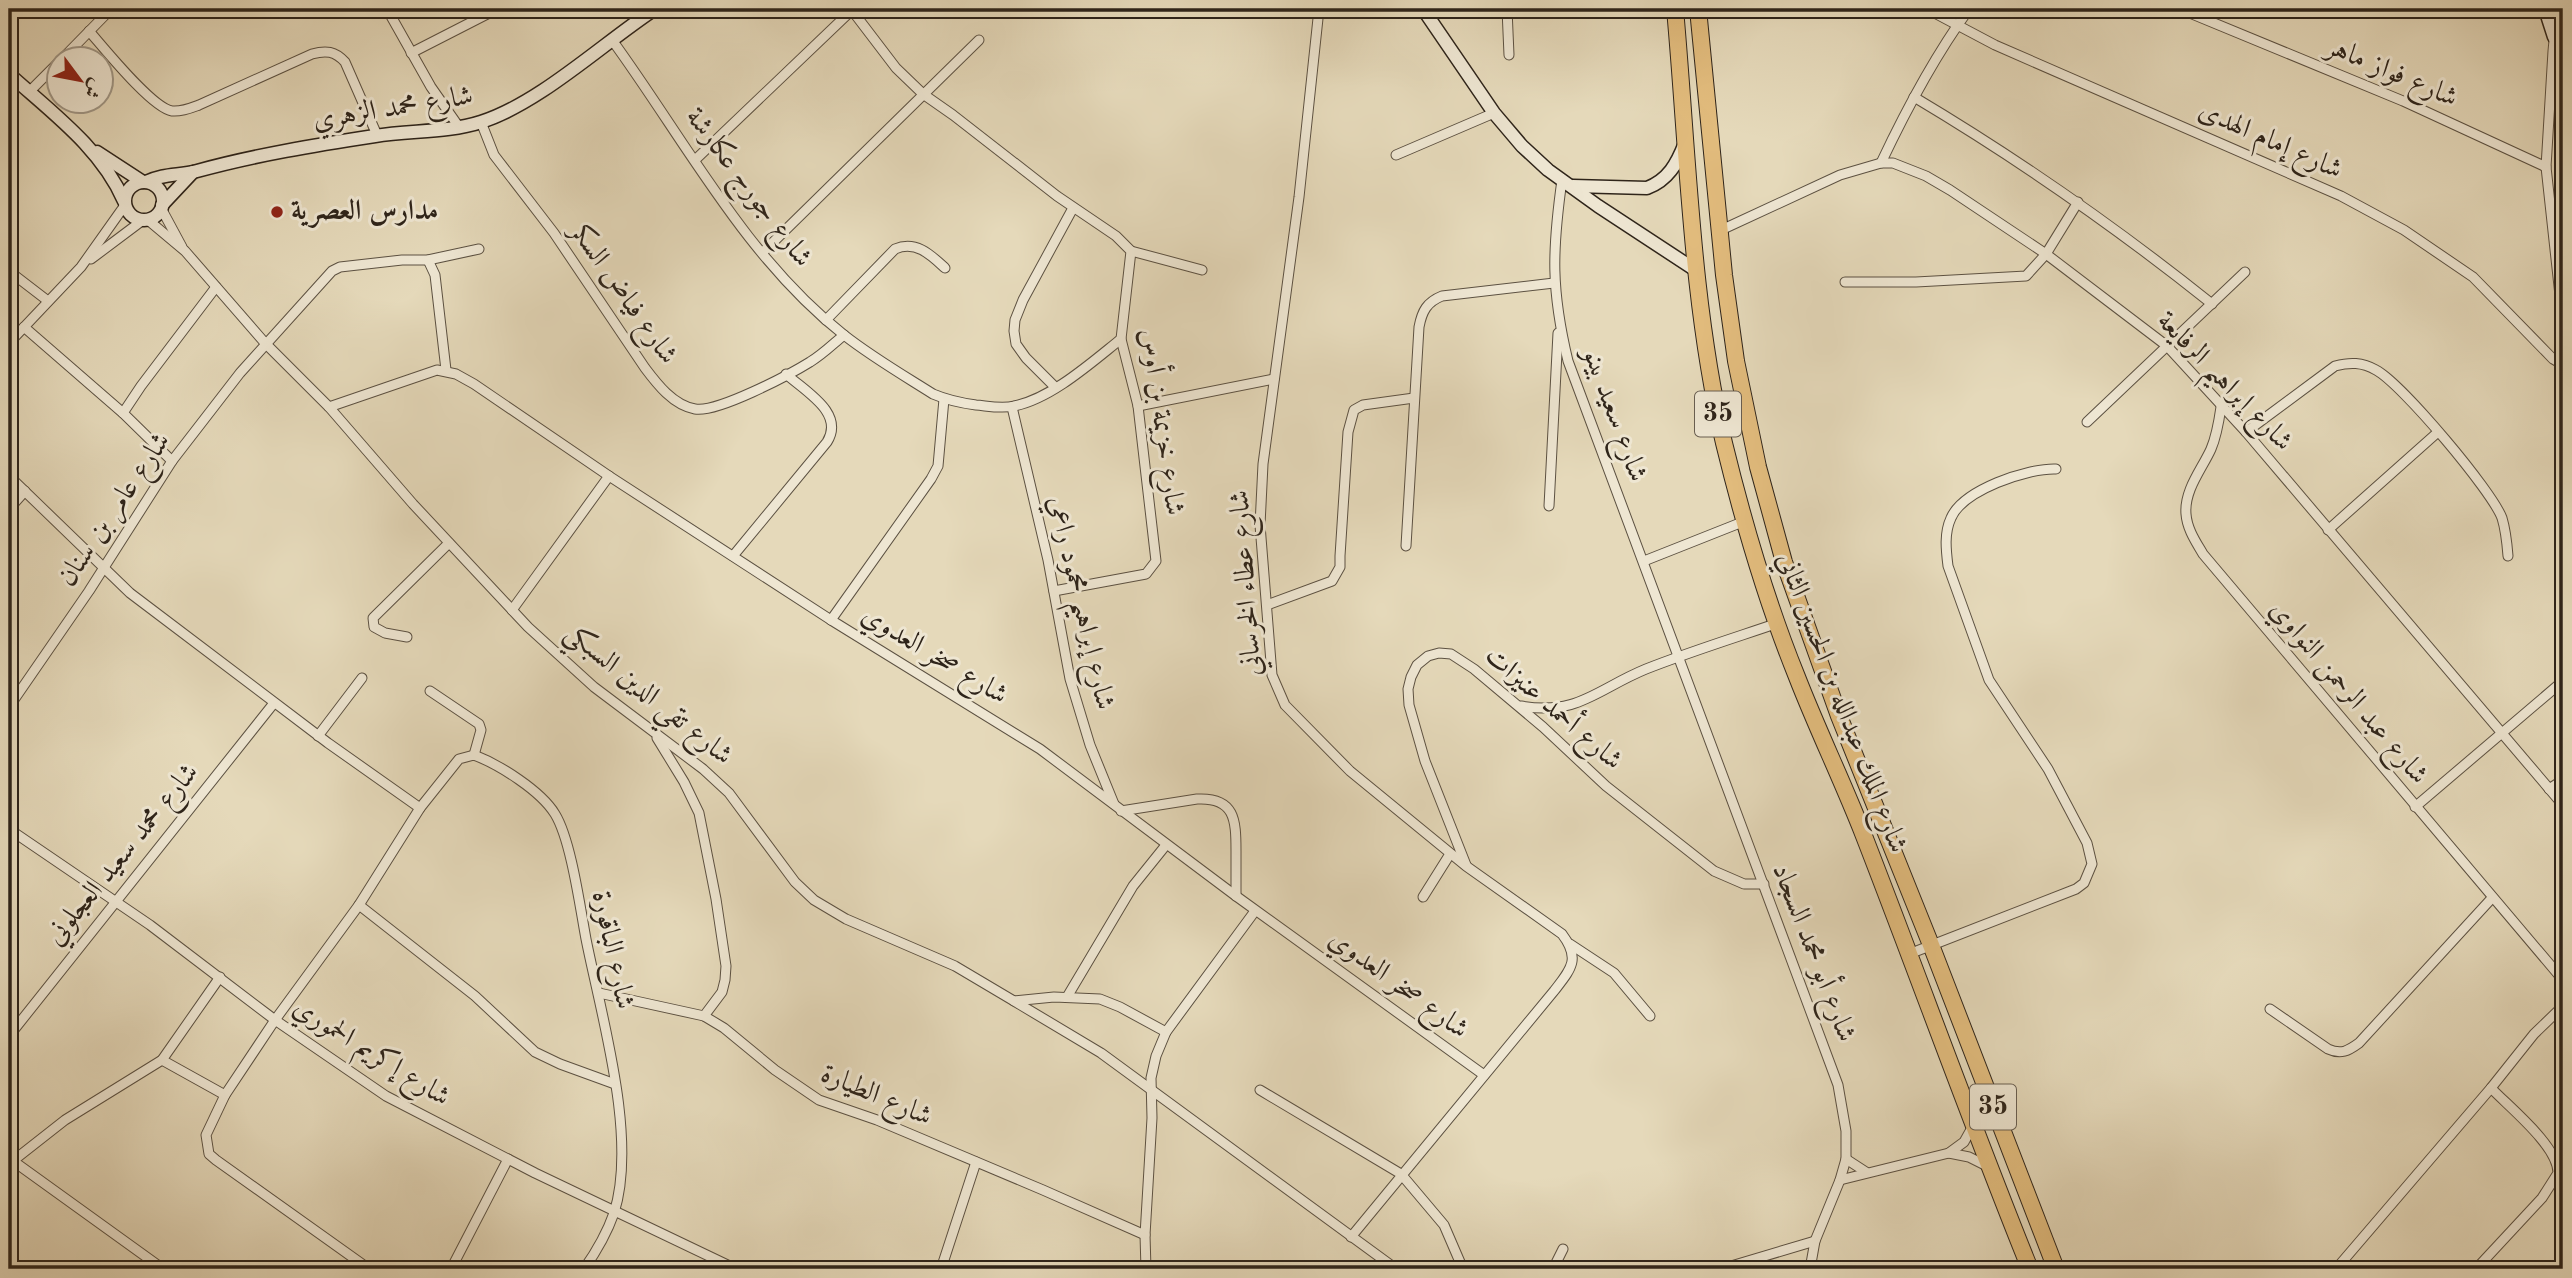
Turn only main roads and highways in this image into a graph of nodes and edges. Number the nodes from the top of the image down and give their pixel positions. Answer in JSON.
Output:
{"nodes":[{"id":1,"x":1675,"y":9,"type":"edge"},
{"id":2,"x":1698,"y":9,"type":"edge"},
{"id":3,"x":2030,"y":1269,"type":"edge"},
{"id":4,"x":2056,"y":1269,"type":"edge"}],
"edges":[{"from":1,"to":3,"type":"highway","name":"شارع الملك عبدالله بن الحسين الثاني","number":"35"},
{"from":2,"to":4,"type":"highway","name":"شارع الملك عبدالله بن الحسين الثاني","number":"35"}]}
